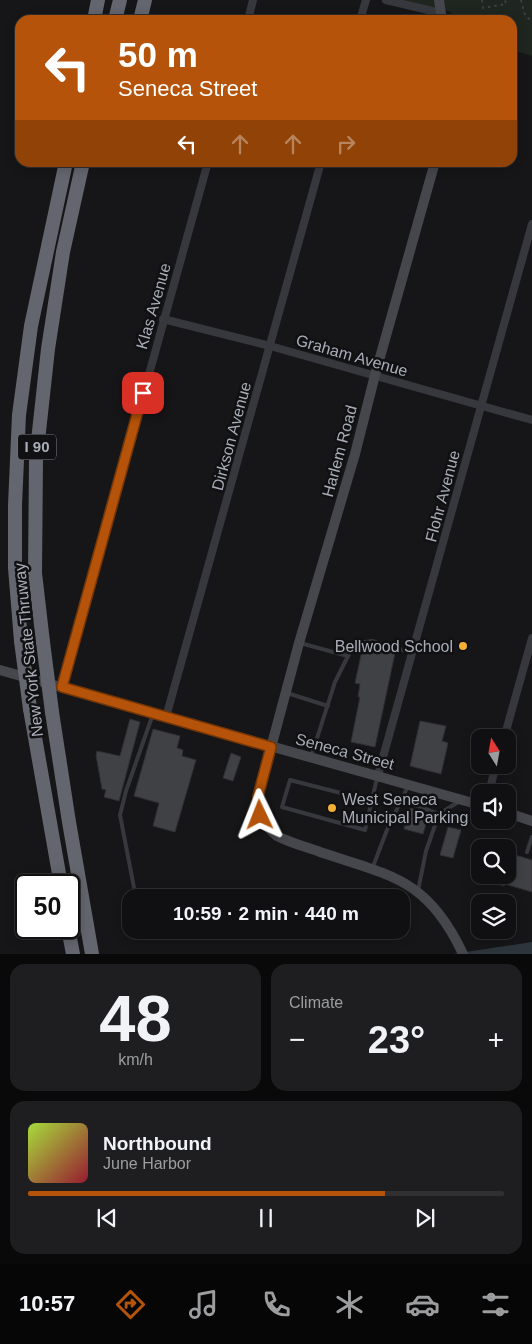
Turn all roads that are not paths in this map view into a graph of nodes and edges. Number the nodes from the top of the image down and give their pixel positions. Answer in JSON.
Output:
{"nodes":[{"id":1,"x":98,"y":0,"type":"edge"},
{"id":2,"x":120,"y":0,"type":"edge"},
{"id":3,"x":145,"y":0,"type":"edge"},
{"id":4,"x":254,"y":0,"type":"edge"},
{"id":5,"x":366,"y":0,"type":"edge"},
{"id":6,"x":386,"y":0,"type":"edge"},
{"id":7,"x":439,"y":0,"type":"edge"},
{"id":8,"x":95,"y":15,"type":"edge"},
{"id":9,"x":116,"y":15,"type":"edge"},
{"id":10,"x":141,"y":15,"type":"edge"},
{"id":11,"x":250,"y":15,"type":"edge"},
{"id":12,"x":362,"y":15,"type":"edge"},
{"id":13,"x":438,"y":15,"type":"edge"},
{"id":14,"x":442,"y":15,"type":"edge"},
{"id":15,"x":65,"y":167,"type":"edge"},
{"id":16,"x":83,"y":167,"type":"edge"},
{"id":17,"x":207,"y":167,"type":"edge"},
{"id":18,"x":320,"y":167,"type":"edge"},
{"id":19,"x":434,"y":167,"type":"edge"},
{"id":20,"x":532,"y":224,"type":"edge"},
{"id":21,"x":163,"y":319,"type":"junction"},
{"id":22,"x":270,"y":346,"type":"junction"},
{"id":23,"x":375,"y":375,"type":"junction"},
{"id":24,"x":481,"y":406,"type":"junction"},
{"id":25,"x":532,"y":420,"type":"edge"},
{"id":26,"x":532,"y":638,"type":"edge"},
{"id":27,"x":299,"y":643,"type":"junction"},
{"id":28,"x":413,"y":653,"type":"junction"},
{"id":29,"x":348,"y":656,"type":"junction"},
{"id":30,"x":0,"y":670,"type":"edge"},
{"id":31,"x":62,"y":687,"type":"junction"},
{"id":32,"x":286,"y":693,"type":"junction"},
{"id":33,"x":328,"y":706,"type":"junction"},
{"id":34,"x":153,"y":713,"type":"junction"},
{"id":35,"x":166,"y":717,"type":"junction"},
{"id":36,"x":507,"y":729,"type":"edge"},
{"id":37,"x":271,"y":747,"type":"junction"},
{"id":38,"x":311,"y":757,"type":"junction"},
{"id":39,"x":378,"y":776,"type":"junction"},
{"id":40,"x":409,"y":784,"type":"junction"},
{"id":41,"x":401,"y":800,"type":"junction"},
{"id":42,"x":462,"y":800,"type":"junction"},
{"id":43,"x":372,"y":801,"type":"junction"},
{"id":44,"x":471,"y":802,"type":"edge"},
{"id":45,"x":439,"y":814,"type":"junction"},
{"id":46,"x":516,"y":816,"type":"edge"},
{"id":47,"x":532,"y":821,"type":"edge"},
{"id":48,"x":532,"y":837,"type":"edge"},
{"id":49,"x":528,"y":852,"type":"dead end"},
{"id":50,"x":372,"y":869,"type":"junction"},
{"id":51,"x":59,"y":874,"type":"edge"},
{"id":52,"x":134,"y":889,"type":"edge"},
{"id":53,"x":418,"y":891,"type":"junction"},
{"id":54,"x":70,"y":939,"type":"edge"},
{"id":55,"x":73,"y":954,"type":"edge"},
{"id":56,"x":92,"y":954,"type":"edge"},
{"id":57,"x":464,"y":954,"type":"edge"}],
"edges":[{"from":1,"to":8,"type":"highway"},
{"from":2,"to":9,"type":"highway"},
{"from":3,"to":10,"type":"highway"},
{"from":4,"to":11,"type":"street"},
{"from":5,"to":12,"type":"street"},
{"from":6,"to":13,"type":"street"},
{"from":7,"to":14,"type":"main road"},
{"from":15,"to":51,"type":"highway","name":"New York State Thruway","number":"I 90","bridge":true},
{"from":16,"to":56,"type":"highway","name":"New York State Thruway","number":"I 90","bridge":true},
{"from":17,"to":21,"type":"street","name":"Klas Avenue"},
{"from":18,"to":22,"type":"street","name":"Dirkson Avenue"},
{"from":19,"to":23,"type":"main road","name":"Harlem Road"},
{"from":20,"to":24,"type":"street","name":"Flohr Avenue"},
{"from":21,"to":22,"type":"street","name":"Graham Avenue"},
{"from":21,"to":31,"type":"street","name":"Klas Avenue"},
{"from":22,"to":23,"type":"street","name":"Graham Avenue"},
{"from":22,"to":35,"type":"street","name":"Dirkson Avenue"},
{"from":23,"to":24,"type":"street","name":"Graham Avenue"},
{"from":23,"to":27,"type":"main road","name":"Harlem Road"},
{"from":24,"to":25,"type":"street","name":"Graham Avenue"},
{"from":24,"to":28,"type":"street","name":"Flohr Avenue"},
{"from":26,"to":36,"type":"street"},
{"from":27,"to":29,"type":"lane"},
{"from":27,"to":32,"type":"main road","name":"Harlem Road"},
{"from":28,"to":29,"type":"lane"},
{"from":28,"to":39,"type":"street","name":"Flohr Avenue"},
{"from":29,"to":33,"type":"lane"},
{"from":30,"to":31,"type":"main road","name":"Seneca Street"},
{"from":31,"to":34,"type":"main road","name":"Seneca Street"},
{"from":32,"to":33,"type":"lane"},
{"from":32,"to":37,"type":"main road","name":"Harlem Road"},
{"from":33,"to":38,"type":"lane"},
{"from":34,"to":35,"type":"main road","name":"Seneca Street"},
{"from":34,"to":52,"type":"lane"},
{"from":35,"to":37,"type":"main road","name":"Seneca Street"},
{"from":37,"to":38,"type":"main road","name":"Seneca Street"},
{"from":37,"to":50,"type":"main road","name":"Harlem Road"},
{"from":38,"to":39,"type":"main road","name":"Seneca Street"},
{"from":39,"to":40,"type":"main road","name":"Seneca Street"},
{"from":39,"to":43,"type":"lane"},
{"from":40,"to":41,"type":"lane"},
{"from":40,"to":42,"type":"main road","name":"Seneca Street"},
{"from":41,"to":45,"type":"lane"},
{"from":41,"to":50,"type":"lane"},
{"from":42,"to":44,"type":"main road","name":"Seneca Street"},
{"from":42,"to":45,"type":"lane"},
{"from":43,"to":43,"type":"lane"},
{"from":45,"to":53,"type":"lane"},
{"from":46,"to":47,"type":"main road"},
{"from":48,"to":49,"type":"lane"},
{"from":50,"to":53,"type":"main road","name":"Harlem Road"},
{"from":53,"to":57,"type":"main road","name":"Harlem Road"},
{"from":54,"to":55,"type":"highway"}]}
